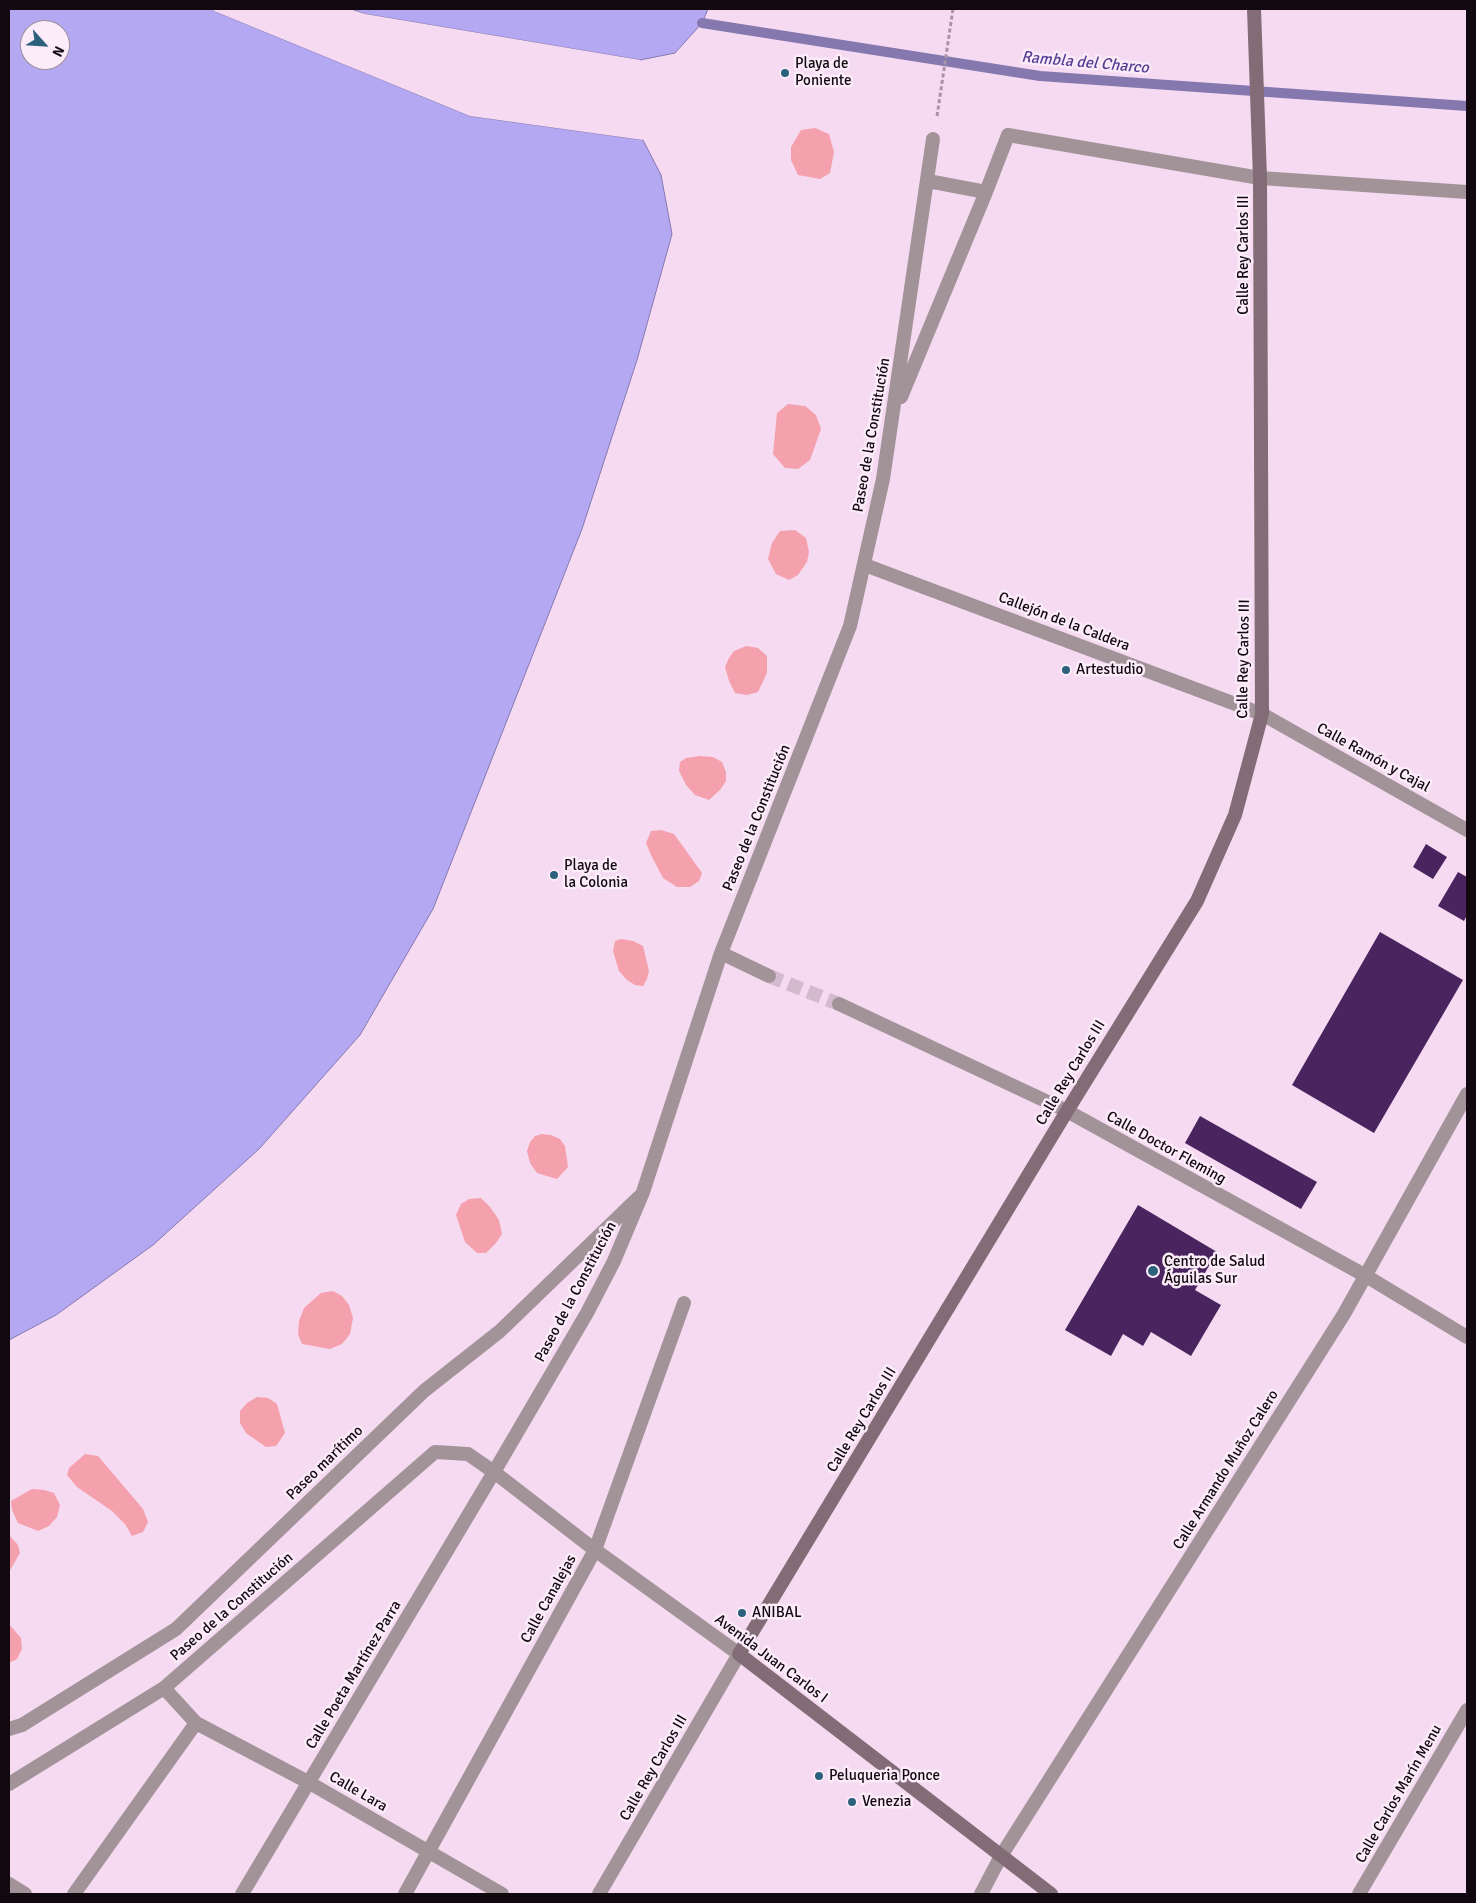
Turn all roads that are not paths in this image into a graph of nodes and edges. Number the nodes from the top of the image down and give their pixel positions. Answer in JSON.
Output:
{"nodes":[{"id":1,"x":1254,"y":16,"type":"edge"},
{"id":2,"x":933,"y":139,"type":"dead end"},
{"id":3,"x":1260,"y":178,"type":"junction"},
{"id":4,"x":928,"y":181,"type":"junction"},
{"id":5,"x":986,"y":192,"type":"junction"},
{"id":6,"x":1467,"y":192,"type":"edge"},
{"id":7,"x":893,"y":416,"type":"junction"},
{"id":8,"x":865,"y":565,"type":"junction"},
{"id":9,"x":1262,"y":714,"type":"junction"},
{"id":10,"x":1467,"y":830,"type":"edge"},
{"id":11,"x":720,"y":952,"type":"junction"},
{"id":12,"x":769,"y":976,"type":"tunnel mouth"},
{"id":13,"x":840,"y":1004,"type":"tunnel mouth"},
{"id":14,"x":1467,"y":1094,"type":"edge"},
{"id":15,"x":1066,"y":1111,"type":"junction"},
{"id":16,"x":643,"y":1192,"type":"junction"},
{"id":17,"x":1366,"y":1276,"type":"junction"},
{"id":18,"x":684,"y":1303,"type":"dead end"},
{"id":19,"x":1467,"y":1337,"type":"edge"},
{"id":20,"x":468,"y":1454,"type":"joint"},
{"id":21,"x":494,"y":1472,"type":"junction"},
{"id":22,"x":595,"y":1550,"type":"junction"},
{"id":23,"x":739,"y":1654,"type":"junction"},
{"id":24,"x":164,"y":1688,"type":"junction"},
{"id":25,"x":1467,"y":1710,"type":"edge"},
{"id":26,"x":196,"y":1723,"type":"junction"},
{"id":27,"x":9,"y":1729,"type":"edge"},
{"id":28,"x":308,"y":1782,"type":"junction"},
{"id":29,"x":9,"y":1784,"type":"edge"},
{"id":30,"x":430,"y":1851,"type":"junction"},
{"id":31,"x":1001,"y":1856,"type":"junction"},
{"id":32,"x":9,"y":1884,"type":"edge"},
{"id":33,"x":25,"y":1894,"type":"edge"},
{"id":34,"x":74,"y":1894,"type":"edge"},
{"id":35,"x":242,"y":1894,"type":"edge"},
{"id":36,"x":405,"y":1894,"type":"edge"},
{"id":37,"x":502,"y":1894,"type":"edge"},
{"id":38,"x":598,"y":1894,"type":"edge"},
{"id":39,"x":981,"y":1894,"type":"edge"},
{"id":40,"x":1051,"y":1894,"type":"edge"},
{"id":41,"x":1359,"y":1894,"type":"edge"}],
"edges":[{"from":1,"to":3,"type":"main road","name":"Calle Rey Carlos III"},
{"from":2,"to":4,"type":"street","name":"Paseo de la Constitución"},
{"from":3,"to":5,"type":"street"},
{"from":3,"to":6,"type":"street"},
{"from":3,"to":9,"type":"main road","name":"Calle Rey Carlos III"},
{"from":4,"to":5,"type":"street"},
{"from":4,"to":7,"type":"street","name":"Paseo de la Constitución"},
{"from":5,"to":7,"type":"street"},
{"from":7,"to":8,"type":"street","name":"Paseo de la Constitución"},
{"from":8,"to":9,"type":"street","name":"Callejón de la Caldera"},
{"from":8,"to":11,"type":"street","name":"Paseo de la Constitución"},
{"from":9,"to":10,"type":"street","name":"Calle Ramón y Cajal"},
{"from":9,"to":15,"type":"main road","name":"Calle Rey Carlos III"},
{"from":11,"to":12,"type":"street"},
{"from":11,"to":16,"type":"street","name":"Paseo de la Constitución"},
{"from":13,"to":15,"type":"street","name":"Calle Doctor Fleming"},
{"from":14,"to":17,"type":"street","name":"Calle Armando Muñoz Calero"},
{"from":15,"to":17,"type":"street","name":"Calle Doctor Fleming"},
{"from":15,"to":23,"type":"main road","name":"Calle Rey Carlos III"},
{"from":16,"to":21,"type":"street","name":"Paseo de la Constitución"},
{"from":16,"to":27,"type":"street","name":"Paseo marítimo"},
{"from":17,"to":19,"type":"street","name":"Calle Doctor Fleming"},
{"from":17,"to":31,"type":"street","name":"Calle Armando Muñoz Calero"},
{"from":18,"to":22,"type":"street","name":"Calle Canalejas"},
{"from":20,"to":21,"type":"street","name":"Avenida Juan Carlos I"},
{"from":20,"to":24,"type":"street","name":"Paseo de la Constitución"},
{"from":21,"to":22,"type":"street","name":"Avenida Juan Carlos I"},
{"from":21,"to":28,"type":"street","name":"Calle Poeta Martínez Parra"},
{"from":22,"to":23,"type":"street","name":"Avenida Juan Carlos I"},
{"from":22,"to":30,"type":"street","name":"Calle Canalejas"},
{"from":23,"to":31,"type":"main road","name":"Avenida Juan Carlos I"},
{"from":23,"to":38,"type":"street","name":"Calle Rey Carlos III"},
{"from":24,"to":26,"type":"street","name":"Calle Lara"},
{"from":24,"to":29,"type":"street","name":"Paseo de la Constitución"},
{"from":25,"to":41,"type":"street","name":"Calle Carlos Marín Menu"},
{"from":26,"to":28,"type":"street","name":"Calle Lara"},
{"from":26,"to":34,"type":"street"},
{"from":28,"to":30,"type":"street","name":"Calle Lara"},
{"from":28,"to":35,"type":"street","name":"Calle Poeta Martínez Parra"},
{"from":30,"to":36,"type":"street","name":"Calle Canalejas"},
{"from":30,"to":37,"type":"street","name":"Calle Lara"},
{"from":31,"to":39,"type":"street","name":"Calle Armando Muñoz Calero"},
{"from":31,"to":40,"type":"main road","name":"Avenida Juan Carlos I"},
{"from":32,"to":33,"type":"street"}]}
